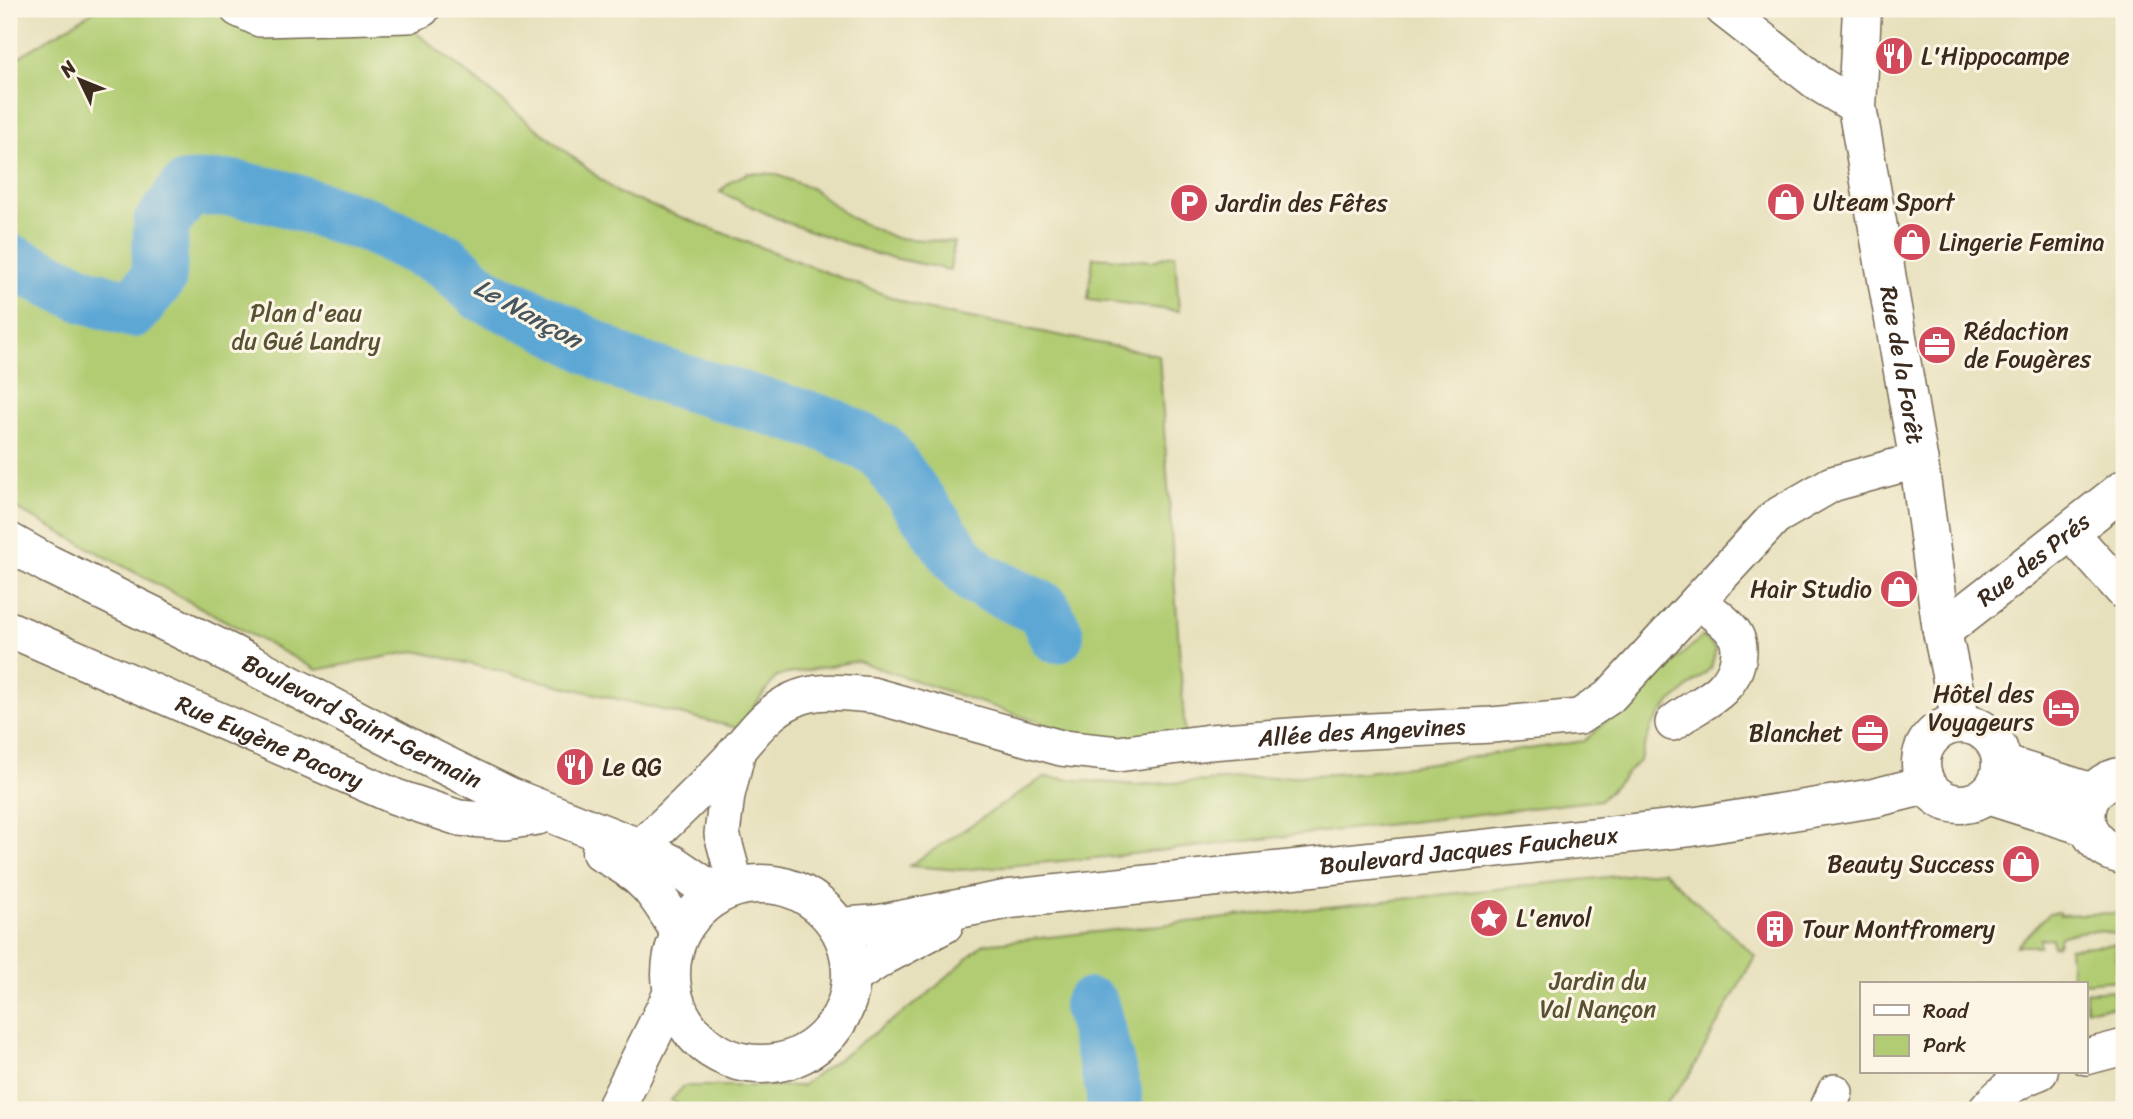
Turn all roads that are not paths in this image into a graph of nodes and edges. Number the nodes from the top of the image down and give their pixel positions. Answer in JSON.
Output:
{"nodes":[{"id":1,"x":238,"y":9,"type":"edge"},
{"id":2,"x":1723,"y":9,"type":"edge"},
{"id":3,"x":1862,"y":9,"type":"edge"},
{"id":4,"x":415,"y":12,"type":"edge"},
{"id":5,"x":1857,"y":107,"type":"junction"},
{"id":6,"x":1919,"y":463,"type":"junction"},
{"id":7,"x":2124,"y":489,"type":"edge"},
{"id":8,"x":2070,"y":532,"type":"junction"},
{"id":9,"x":9,"y":542,"type":"edge"},
{"id":10,"x":2124,"y":592,"type":"edge"},
{"id":11,"x":1698,"y":601,"type":"junction"},
{"id":12,"x":9,"y":629,"type":"edge"},
{"id":13,"x":1942,"y":631,"type":"junction"},
{"id":14,"x":1673,"y":723,"type":"dead end"},
{"id":15,"x":1961,"y":723,"type":"junction"},
{"id":16,"x":738,"y":750,"type":"junction"},
{"id":17,"x":1994,"y":779,"type":"junction"},
{"id":18,"x":1926,"y":785,"type":"junction"},
{"id":19,"x":2102,"y":799,"type":"edge"},
{"id":20,"x":524,"y":807,"type":"junction"},
{"id":21,"x":639,"y":848,"type":"junction"},
{"id":22,"x":2124,"y":855,"type":"edge"},
{"id":23,"x":726,"y":890,"type":"junction"},
{"id":24,"x":1010,"y":898,"type":"junction"},
{"id":25,"x":839,"y":927,"type":"junction"},
{"id":26,"x":680,"y":933,"type":"junction"},
{"id":27,"x":852,"y":976,"type":"junction"},
{"id":28,"x":672,"y":995,"type":"junction"},
{"id":29,"x":701,"y":1042,"type":"junction"},
{"id":30,"x":2124,"y":1047,"type":"edge"},
{"id":31,"x":2088,"y":1056,"type":"edge"},
{"id":32,"x":2030,"y":1075,"type":"edge"},
{"id":33,"x":620,"y":1102,"type":"edge"},
{"id":34,"x":1986,"y":1110,"type":"edge"}],
"edges":[{"from":1,"to":4,"type":"street"},
{"from":2,"to":5,"type":"street"},
{"from":3,"to":5,"type":"main road","name":"Rue de la Forêt"},
{"from":5,"to":6,"type":"main road","name":"Rue de la Forêt"},
{"from":6,"to":11,"type":"street","name":"Allée des Angevines"},
{"from":6,"to":13,"type":"main road","name":"Rue de la Forêt"},
{"from":7,"to":8,"type":"main road","name":"Rue des Prés"},
{"from":8,"to":10,"type":"street"},
{"from":8,"to":13,"type":"main road","name":"Rue des Prés"},
{"from":9,"to":20,"type":"main road","name":"Boulevard Saint-Germain"},
{"from":11,"to":14,"type":"street"},
{"from":11,"to":16,"type":"street","name":"Allée des Angevines"},
{"from":12,"to":20,"type":"street","name":"Rue Eugène Pacory"},
{"from":13,"to":15,"type":"main road","name":"Rue de la Forêt"},
{"from":15,"to":17,"type":"main road"},
{"from":15,"to":18,"type":"main road"},
{"from":16,"to":21,"type":"street","name":"Allée des Angevines"},
{"from":16,"to":23,"type":"street","name":"Allée des Angevines"},
{"from":17,"to":18,"type":"main road"},
{"from":17,"to":19,"type":"main road"},
{"from":18,"to":24,"type":"main road","name":"Boulevard Jacques Faucheux"},
{"from":19,"to":22,"type":"main road"},
{"from":20,"to":21,"type":"main road","name":"Boulevard Saint-Germain"},
{"from":20,"to":26,"type":"main road"},
{"from":21,"to":23,"type":"main road","name":"Boulevard Saint-Germain"},
{"from":23,"to":25,"type":"main road"},
{"from":23,"to":26,"type":"main road"},
{"from":24,"to":25,"type":"main road","name":"Boulevard Jacques Faucheux"},
{"from":24,"to":27,"type":"main road","name":"Boulevard Jacques Faucheux"},
{"from":25,"to":27,"type":"main road"},
{"from":26,"to":28,"type":"main road"},
{"from":27,"to":29,"type":"main road"},
{"from":28,"to":29,"type":"main road"},
{"from":28,"to":33,"type":"main road"},
{"from":29,"to":33,"type":"main road"},
{"from":30,"to":31,"type":"street"},
{"from":32,"to":34,"type":"street"}]}
